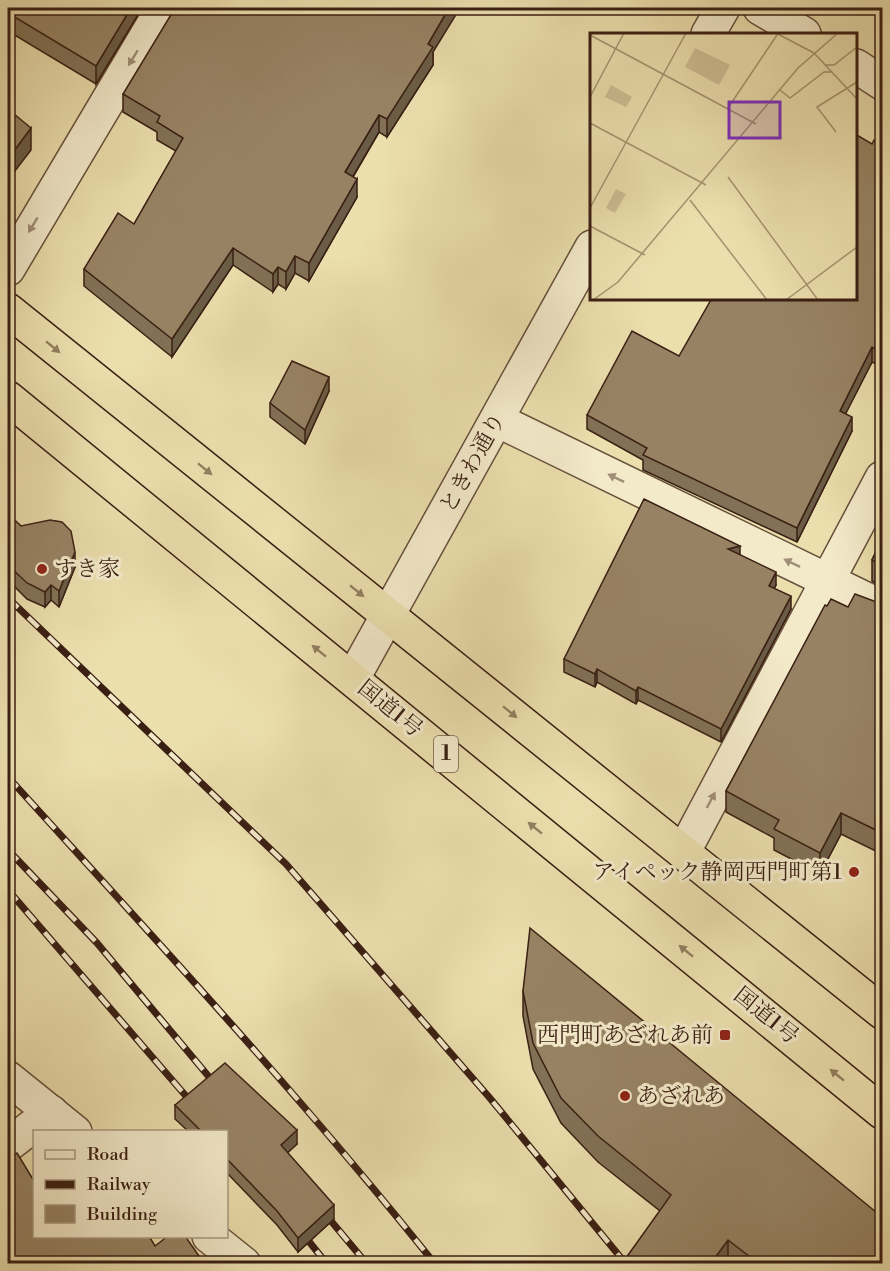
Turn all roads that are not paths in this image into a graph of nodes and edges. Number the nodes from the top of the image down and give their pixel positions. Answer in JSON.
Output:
{"nodes":[{"id":1,"x":163,"y":8,"type":"edge"},
{"id":2,"x":723,"y":8,"type":"edge"},
{"id":3,"x":760,"y":8,"type":"edge"},
{"id":4,"x":709,"y":33,"type":"edge"},
{"id":5,"x":802,"y":33,"type":"edge"},
{"id":6,"x":857,"y":67,"type":"edge"},
{"id":7,"x":882,"y":83,"type":"edge"},
{"id":8,"x":590,"y":249,"type":"edge"},
{"id":9,"x":8,"y":269,"type":"edge"},
{"id":10,"x":8,"y":310,"type":"edge"},
{"id":11,"x":8,"y":398,"type":"edge"},
{"id":12,"x":497,"y":420,"type":"junction"},
{"id":13,"x":882,"y":478,"type":"edge"},
{"id":14,"x":827,"y":580,"type":"junction"},
{"id":15,"x":882,"y":607,"type":"edge"},
{"id":16,"x":388,"y":616,"type":"junction"},
{"id":17,"x":353,"y":678,"type":"junction"},
{"id":18,"x":684,"y":851,"type":"junction"},
{"id":19,"x":882,"y":1012,"type":"edge"},
{"id":20,"x":8,"y":1078,"type":"edge"},
{"id":21,"x":882,"y":1112,"type":"edge"},
{"id":22,"x":63,"y":1122,"type":"edge"},
{"id":23,"x":44,"y":1130,"type":"edge"},
{"id":24,"x":33,"y":1135,"type":"edge"},
{"id":25,"x":8,"y":1145,"type":"edge"},
{"id":26,"x":212,"y":1238,"type":"edge"},
{"id":27,"x":244,"y":1263,"type":"edge"}],
"edges":[{"from":1,"to":9,"type":"street","one_way":true},
{"from":2,"to":4,"type":"street"},
{"from":3,"to":5,"type":"street"},
{"from":6,"to":7,"type":"street"},
{"from":8,"to":12,"type":"street","name":"ときわ通り"},
{"from":10,"to":16,"type":"highway","one_way":true},
{"from":17,"to":11,"type":"highway","name":"国道1号","number":"1","one_way":true},
{"from":14,"to":12,"type":"street","one_way":true},
{"from":12,"to":16,"type":"street","name":"ときわ通り"},
{"from":13,"to":14,"type":"street"},
{"from":14,"to":15,"type":"street"},
{"from":18,"to":14,"type":"street","one_way":true},
{"from":16,"to":17,"type":"street","name":"ときわ通り"},
{"from":16,"to":18,"type":"highway","one_way":true},
{"from":21,"to":17,"type":"highway","name":"国道1号","number":"1","one_way":true},
{"from":18,"to":19,"type":"highway"},
{"from":20,"to":22,"type":"street"},
{"from":22,"to":23,"type":"street"},
{"from":24,"to":25,"type":"street"},
{"from":26,"to":27,"type":"street"}]}
